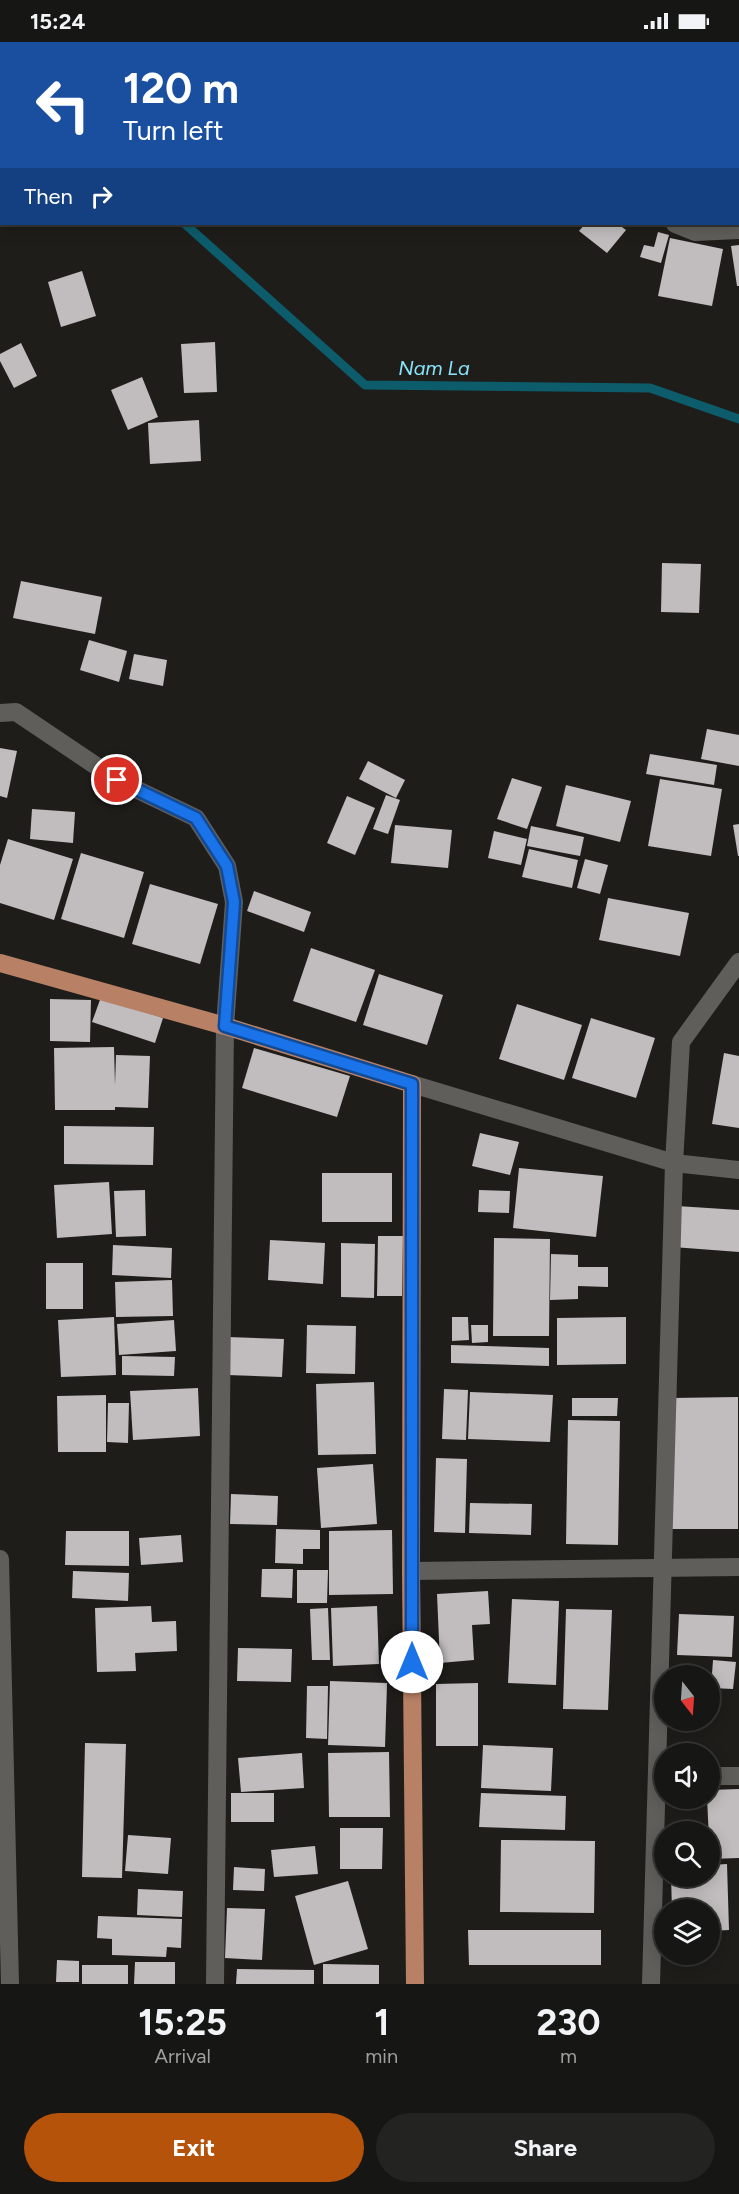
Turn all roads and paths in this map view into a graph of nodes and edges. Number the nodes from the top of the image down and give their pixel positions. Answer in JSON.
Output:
{"nodes":[{"id":1,"x":678,"y":225,"type":"edge"},
{"id":2,"x":739,"y":230,"type":"edge"},
{"id":3,"x":0,"y":713,"type":"edge"},
{"id":4,"x":739,"y":962,"type":"edge"},
{"id":5,"x":0,"y":963,"type":"edge"},
{"id":6,"x":225,"y":1026,"type":"junction"},
{"id":7,"x":412,"y":1084,"type":"junction"},
{"id":8,"x":674,"y":1163,"type":"junction"},
{"id":9,"x":739,"y":1170,"type":"edge"},
{"id":10,"x":0,"y":1559,"type":"edge"},
{"id":11,"x":739,"y":1567,"type":"edge"},
{"id":12,"x":663,"y":1568,"type":"junction"},
{"id":13,"x":411,"y":1571,"type":"junction"},
{"id":14,"x":661,"y":1743,"type":"edge"},
{"id":15,"x":720,"y":1776,"type":"edge"},
{"id":16,"x":739,"y":1776,"type":"edge"},
{"id":17,"x":659,"y":1809,"type":"edge"},
{"id":18,"x":10,"y":1984,"type":"edge"},
{"id":19,"x":215,"y":1984,"type":"edge"},
{"id":20,"x":415,"y":1984,"type":"edge"},
{"id":21,"x":651,"y":1984,"type":"edge"}],
"edges":[{"from":1,"to":2,"type":"street"},
{"from":3,"to":6,"type":"street"},
{"from":4,"to":8,"type":"street"},
{"from":5,"to":6,"type":"main road"},
{"from":6,"to":7,"type":"main road"},
{"from":6,"to":19,"type":"street"},
{"from":7,"to":8,"type":"street"},
{"from":7,"to":13,"type":"main road"},
{"from":8,"to":9,"type":"street"},
{"from":8,"to":12,"type":"street"},
{"from":10,"to":18,"type":"street"},
{"from":11,"to":12,"type":"street"},
{"from":12,"to":13,"type":"street"},
{"from":12,"to":14,"type":"street"},
{"from":13,"to":20,"type":"main road"},
{"from":15,"to":16,"type":"street"},
{"from":17,"to":21,"type":"street"}]}
